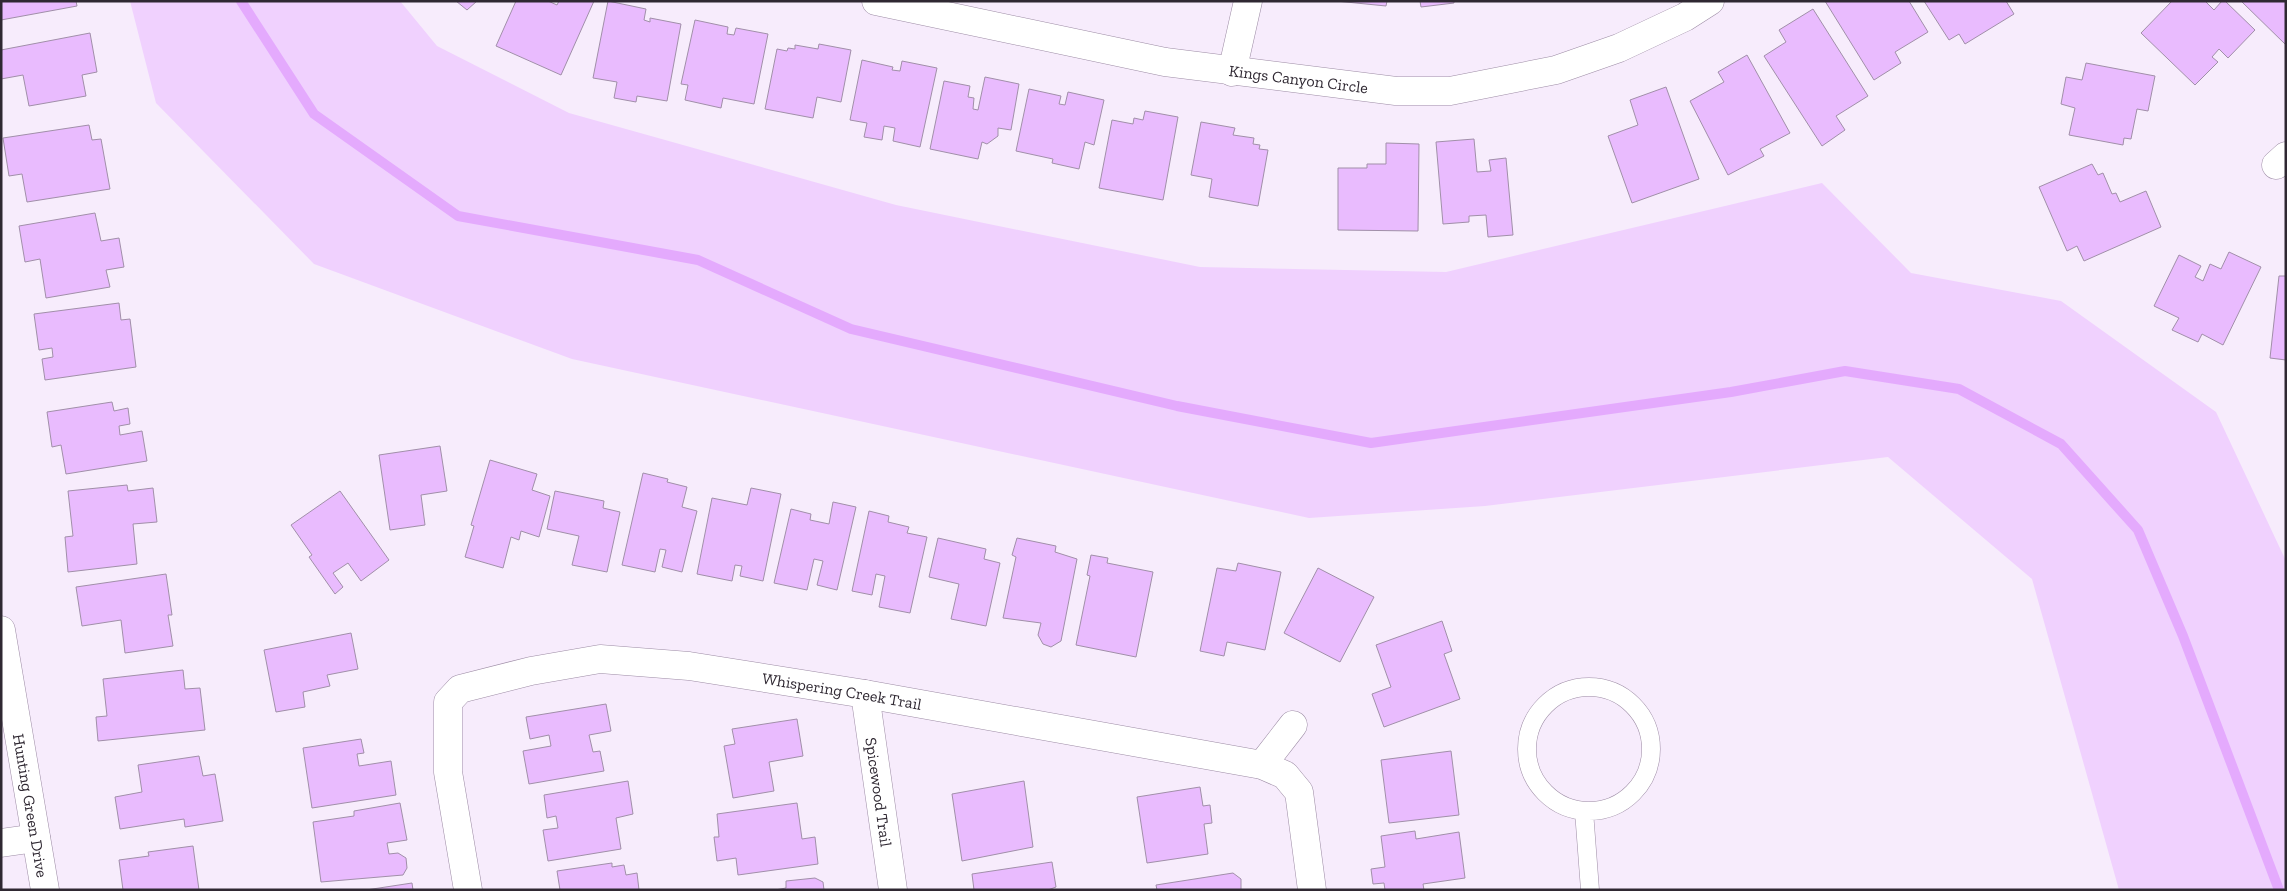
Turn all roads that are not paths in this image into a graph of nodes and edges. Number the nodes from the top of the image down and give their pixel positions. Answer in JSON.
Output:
{"nodes":[{"id":1,"x":876,"y":1,"type":"edge"},
{"id":2,"x":1248,"y":1,"type":"edge"},
{"id":3,"x":1710,"y":1,"type":"edge"},
{"id":4,"x":1232,"y":72,"type":"junction"},
{"id":5,"x":1,"y":630,"type":"edge"},
{"id":6,"x":865,"y":694,"type":"junction"},
{"id":7,"x":1293,"y":725,"type":"dead end"},
{"id":8,"x":1262,"y":765,"type":"junction"},
{"id":9,"x":1584,"y":811,"type":"junction"},
{"id":10,"x":36,"y":838,"type":"junction"},
{"id":11,"x":1,"y":843,"type":"edge"},
{"id":12,"x":45,"y":890,"type":"edge"},
{"id":13,"x":468,"y":890,"type":"edge"},
{"id":14,"x":893,"y":890,"type":"edge"},
{"id":15,"x":1312,"y":890,"type":"edge"},
{"id":16,"x":1590,"y":890,"type":"edge"}],
"edges":[{"from":1,"to":4,"type":"street","name":"Kings Canyon Circle"},
{"from":2,"to":4,"type":"street"},
{"from":3,"to":4,"type":"street","name":"Kings Canyon Circle"},
{"from":5,"to":10,"type":"street","name":"Hunting Green Drive"},
{"from":6,"to":8,"type":"street","name":"Whispering Creek Trail"},
{"from":6,"to":13,"type":"street","name":"Whispering Creek Trail"},
{"from":6,"to":14,"type":"street","name":"Spicewood Trail"},
{"from":7,"to":8,"type":"street"},
{"from":8,"to":15,"type":"street","name":"Whispering Creek Trail"},
{"from":9,"to":9,"type":"lane"},
{"from":9,"to":16,"type":"lane"},
{"from":10,"to":11,"type":"street"},
{"from":10,"to":12,"type":"street","name":"Hunting Green Drive"}]}
